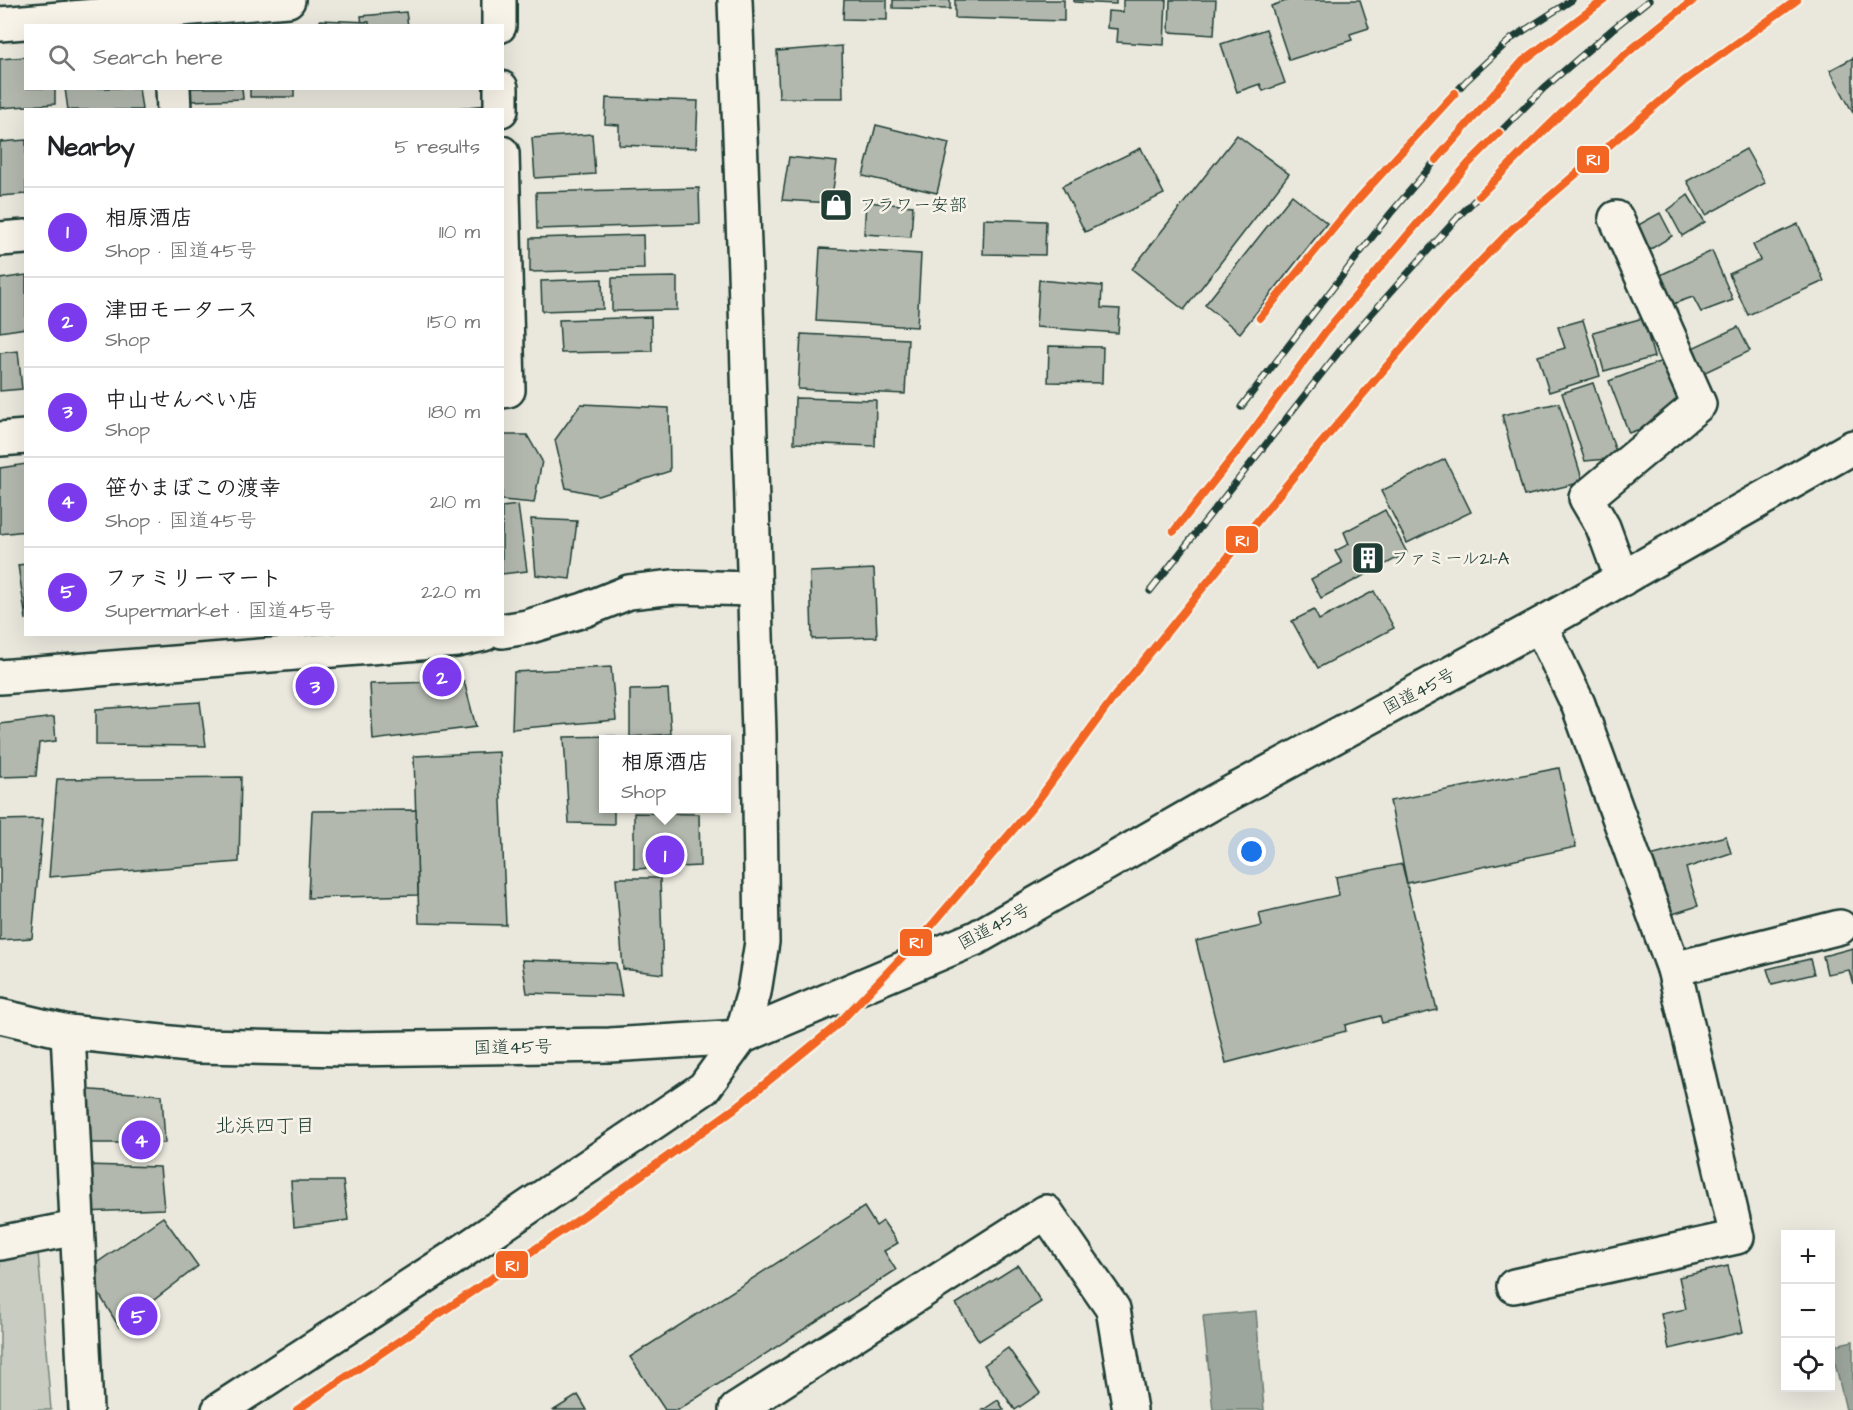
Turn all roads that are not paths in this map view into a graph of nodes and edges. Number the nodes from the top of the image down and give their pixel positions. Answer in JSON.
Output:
{"nodes":[{"id":1,"x":288,"y":0,"type":"edge"},
{"id":2,"x":499,"y":0,"type":"edge"},
{"id":3,"x":735,"y":0,"type":"edge"},
{"id":4,"x":167,"y":12,"type":"edge"},
{"id":5,"x":0,"y":24,"type":"edge"},
{"id":6,"x":499,"y":24,"type":"edge"},
{"id":7,"x":173,"y":90,"type":"edge"},
{"id":8,"x":501,"y":90,"type":"edge"},
{"id":9,"x":174,"y":108,"type":"edge"},
{"id":10,"x":501,"y":108,"type":"edge"},
{"id":11,"x":1616,"y":218,"type":"dead end"},
{"id":12,"x":504,"y":233,"type":"edge"},
{"id":13,"x":24,"y":237,"type":"edge"},
{"id":14,"x":0,"y":239,"type":"edge"},
{"id":15,"x":504,"y":391,"type":"edge"},
{"id":16,"x":24,"y":437,"type":"edge"},
{"id":17,"x":0,"y":439,"type":"edge"},
{"id":18,"x":1853,"y":447,"type":"edge"},
{"id":19,"x":1622,"y":579,"type":"junction"},
{"id":20,"x":754,"y":589,"type":"junction"},
{"id":21,"x":1540,"y":625,"type":"junction"},
{"id":22,"x":504,"y":631,"type":"edge"},
{"id":23,"x":475,"y":636,"type":"edge"},
{"id":24,"x":238,"y":645,"type":"edge"},
{"id":25,"x":0,"y":677,"type":"edge"},
{"id":26,"x":1840,"y":927,"type":"dead end"},
{"id":27,"x":1674,"y":969,"type":"junction"},
{"id":28,"x":0,"y":1016,"type":"edge"},
{"id":29,"x":68,"y":1032,"type":"junction"},
{"id":30,"x":741,"y":1038,"type":"junction"},
{"id":31,"x":76,"y":1228,"type":"junction"},
{"id":32,"x":0,"y":1243,"type":"edge"},
{"id":33,"x":1514,"y":1286,"type":"dead end"},
{"id":34,"x":86,"y":1410,"type":"edge"},
{"id":35,"x":219,"y":1410,"type":"edge"},
{"id":36,"x":736,"y":1410,"type":"edge"},
{"id":37,"x":1130,"y":1410,"type":"edge"}],
"edges":[{"from":1,"to":4,"type":"main road"},
{"from":2,"to":6,"type":"main road"},
{"from":3,"to":20,"type":"main road"},
{"from":4,"to":5,"type":"main road"},
{"from":7,"to":9,"type":"main road"},
{"from":8,"to":10,"type":"main road"},
{"from":11,"to":19,"type":"main road"},
{"from":12,"to":15,"type":"main road"},
{"from":13,"to":14,"type":"main road"},
{"from":16,"to":17,"type":"main road"},
{"from":18,"to":19,"type":"main road","name":"国道45号"},
{"from":19,"to":21,"type":"main road","name":"国道45号"},
{"from":20,"to":22,"type":"main road"},
{"from":20,"to":30,"type":"main road"},
{"from":21,"to":27,"type":"main road"},
{"from":21,"to":30,"type":"main road","name":"国道45号"},
{"from":23,"to":24,"type":"main road"},
{"from":24,"to":25,"type":"main road"},
{"from":26,"to":27,"type":"main road"},
{"from":27,"to":33,"type":"main road"},
{"from":28,"to":29,"type":"main road","name":"国道45号"},
{"from":29,"to":30,"type":"main road","name":"国道45号"},
{"from":29,"to":31,"type":"main road"},
{"from":30,"to":35,"type":"main road"},
{"from":31,"to":32,"type":"main road"},
{"from":31,"to":34,"type":"main road"},
{"from":36,"to":37,"type":"main road"}]}
